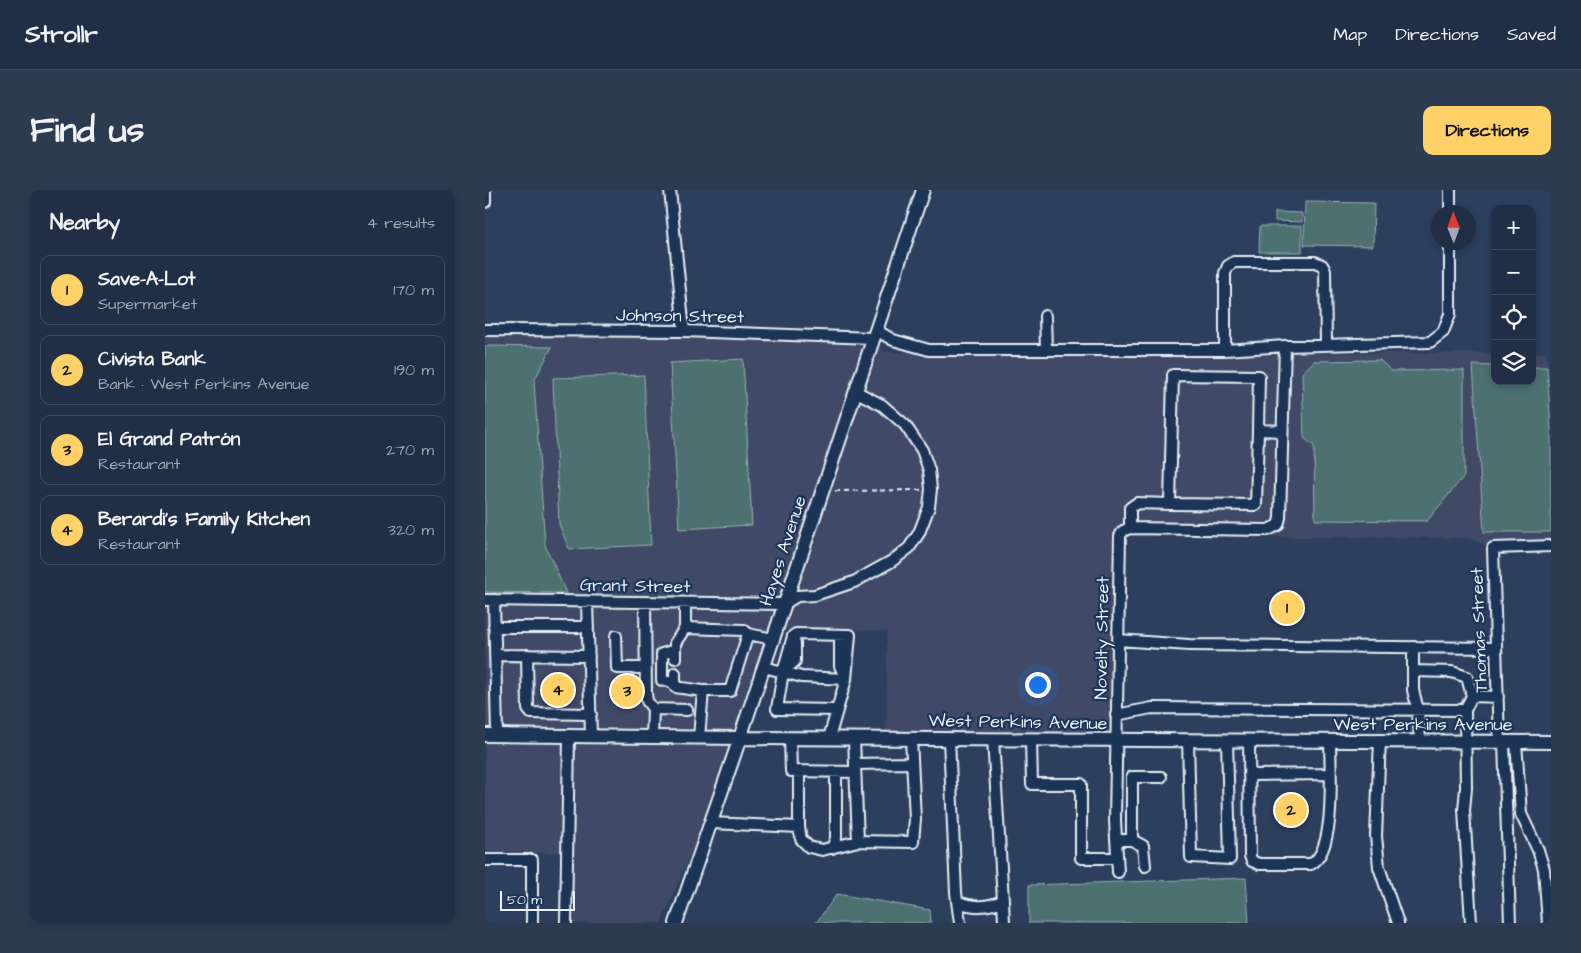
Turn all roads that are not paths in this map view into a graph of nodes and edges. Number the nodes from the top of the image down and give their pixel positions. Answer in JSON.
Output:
{"nodes":[{"id":1,"x":485,"y":190,"type":"edge"},
{"id":2,"x":670,"y":190,"type":"edge"},
{"id":3,"x":923,"y":190,"type":"edge"},
{"id":4,"x":1450,"y":190,"type":"edge"},
{"id":5,"x":485,"y":202,"type":"edge"},
{"id":6,"x":1450,"y":205,"type":"edge"},
{"id":7,"x":1450,"y":250,"type":"edge"},
{"id":8,"x":1045,"y":316,"type":"dead end"},
{"id":9,"x":485,"y":330,"type":"edge"},
{"id":10,"x":684,"y":331,"type":"junction"},
{"id":11,"x":875,"y":334,"type":"junction"},
{"id":12,"x":1326,"y":344,"type":"junction"},
{"id":13,"x":1285,"y":346,"type":"junction"},
{"id":14,"x":1046,"y":350,"type":"junction"},
{"id":15,"x":1225,"y":350,"type":"junction"},
{"id":16,"x":855,"y":391,"type":"junction"},
{"id":17,"x":1258,"y":430,"type":"junction"},
{"id":18,"x":1281,"y":431,"type":"junction"},
{"id":19,"x":1170,"y":504,"type":"junction"},
{"id":20,"x":1130,"y":528,"type":"junction"},
{"id":21,"x":1551,"y":546,"type":"edge"},
{"id":22,"x":489,"y":600,"type":"edge"},
{"id":23,"x":587,"y":602,"type":"junction"},
{"id":24,"x":645,"y":603,"type":"junction"},
{"id":25,"x":685,"y":603,"type":"junction"},
{"id":26,"x":784,"y":604,"type":"junction"},
{"id":27,"x":495,"y":627,"type":"junction"},
{"id":28,"x":587,"y":627,"type":"junction"},
{"id":29,"x":685,"y":628,"type":"junction"},
{"id":30,"x":748,"y":634,"type":"junction"},
{"id":31,"x":616,"y":636,"type":"dead end"},
{"id":32,"x":773,"y":639,"type":"junction"},
{"id":33,"x":1118,"y":640,"type":"junction"},
{"id":34,"x":1413,"y":647,"type":"junction"},
{"id":35,"x":1496,"y":648,"type":"junction"},
{"id":36,"x":495,"y":655,"type":"junction"},
{"id":37,"x":527,"y":655,"type":"junction"},
{"id":38,"x":589,"y":656,"type":"junction"},
{"id":39,"x":764,"y":667,"type":"junction"},
{"id":40,"x":645,"y":668,"type":"junction"},
{"id":41,"x":1413,"y":671,"type":"junction"},
{"id":42,"x":783,"y":672,"type":"junction"},
{"id":43,"x":846,"y":679,"type":"junction"},
{"id":44,"x":703,"y":691,"type":"junction"},
{"id":45,"x":1471,"y":696,"type":"junction"},
{"id":46,"x":1497,"y":697,"type":"junction"},
{"id":47,"x":653,"y":709,"type":"junction"},
{"id":48,"x":687,"y":710,"type":"dead end"},
{"id":49,"x":836,"y":710,"type":"junction"},
{"id":50,"x":1418,"y":710,"type":"junction"},
{"id":51,"x":1465,"y":710,"type":"junction"},
{"id":52,"x":591,"y":714,"type":"junction"},
{"id":53,"x":1116,"y":715,"type":"junction"},
{"id":54,"x":491,"y":735,"type":"edge"},
{"id":55,"x":569,"y":736,"type":"junction"},
{"id":56,"x":591,"y":736,"type":"junction"},
{"id":57,"x":652,"y":737,"type":"junction"},
{"id":58,"x":699,"y":737,"type":"junction"},
{"id":59,"x":740,"y":738,"type":"junction"},
{"id":60,"x":790,"y":738,"type":"junction"},
{"id":61,"x":829,"y":738,"type":"junction"},
{"id":62,"x":854,"y":738,"type":"junction"},
{"id":63,"x":911,"y":738,"type":"junction"},
{"id":64,"x":949,"y":739,"type":"junction"},
{"id":65,"x":993,"y":739,"type":"junction"},
{"id":66,"x":1031,"y":740,"type":"junction"},
{"id":67,"x":1116,"y":740,"type":"junction"},
{"id":68,"x":1189,"y":740,"type":"junction"},
{"id":69,"x":1227,"y":740,"type":"junction"},
{"id":70,"x":1249,"y":740,"type":"junction"},
{"id":71,"x":1329,"y":740,"type":"junction"},
{"id":72,"x":1380,"y":740,"type":"junction"},
{"id":73,"x":1420,"y":741,"type":"junction"},
{"id":74,"x":1464,"y":741,"type":"junction"},
{"id":75,"x":1506,"y":742,"type":"junction"},
{"id":76,"x":1551,"y":742,"type":"edge"},
{"id":77,"x":912,"y":763,"type":"junction"},
{"id":78,"x":855,"y":768,"type":"junction"},
{"id":79,"x":799,"y":771,"type":"junction"},
{"id":80,"x":836,"y":772,"type":"junction"},
{"id":81,"x":1330,"y":774,"type":"junction"},
{"id":82,"x":1249,"y":775,"type":"junction"},
{"id":83,"x":1161,"y":777,"type":"dead end"},
{"id":84,"x":1115,"y":801,"type":"junction"},
{"id":85,"x":1132,"y":801,"type":"junction"},
{"id":86,"x":711,"y":823,"type":"junction"},
{"id":87,"x":799,"y":827,"type":"junction"},
{"id":88,"x":1116,"y":840,"type":"junction"},
{"id":89,"x":1132,"y":840,"type":"junction"},
{"id":90,"x":857,"y":841,"type":"junction"},
{"id":91,"x":832,"y":848,"type":"junction"},
{"id":92,"x":1117,"y":858,"type":"junction"},
{"id":93,"x":485,"y":860,"type":"edge"},
{"id":94,"x":1145,"y":866,"type":"dead end"},
{"id":95,"x":1117,"y":872,"type":"dead end"},
{"id":96,"x":1003,"y":900,"type":"junction"},
{"id":97,"x":957,"y":901,"type":"junction"},
{"id":98,"x":532,"y":923,"type":"edge"},
{"id":99,"x":566,"y":923,"type":"edge"},
{"id":100,"x":676,"y":923,"type":"edge"},
{"id":101,"x":960,"y":923,"type":"edge"},
{"id":102,"x":1004,"y":923,"type":"edge"},
{"id":103,"x":1398,"y":923,"type":"edge"},
{"id":104,"x":1471,"y":923,"type":"edge"},
{"id":105,"x":1510,"y":923,"type":"edge"},
{"id":106,"x":1548,"y":923,"type":"edge"}],
"edges":[{"from":1,"to":5,"type":"street"},
{"from":2,"to":10,"type":"street"},
{"from":3,"to":11,"type":"main road","name":"Hayes Avenue"},
{"from":4,"to":6,"type":"street"},
{"from":7,"to":12,"type":"street"},
{"from":8,"to":14,"type":"street"},
{"from":9,"to":10,"type":"street","name":"Johnson Street"},
{"from":10,"to":11,"type":"street","name":"Johnson Street"},
{"from":11,"to":14,"type":"street"},
{"from":11,"to":16,"type":"main road","name":"Hayes Avenue"},
{"from":12,"to":13,"type":"street"},
{"from":12,"to":15,"type":"street"},
{"from":13,"to":15,"type":"street"},
{"from":13,"to":18,"type":"street"},
{"from":14,"to":15,"type":"street"},
{"from":16,"to":26,"type":"main road","name":"Hayes Avenue"},
{"from":16,"to":26,"type":"street","name":"Grant Street"},
{"from":17,"to":18,"type":"street"},
{"from":17,"to":19,"type":"street"},
{"from":17,"to":19,"type":"street"},
{"from":18,"to":20,"type":"street"},
{"from":19,"to":20,"type":"street"},
{"from":20,"to":33,"type":"street","name":"Novelty Street"},
{"from":21,"to":35,"type":"street","name":"Thomas Street"},
{"from":22,"to":23,"type":"street","name":"Grant Street"},
{"from":22,"to":27,"type":"street"},
{"from":23,"to":24,"type":"street","name":"Grant Street"},
{"from":23,"to":28,"type":"street"},
{"from":24,"to":25,"type":"street","name":"Grant Street"},
{"from":24,"to":40,"type":"street"},
{"from":25,"to":26,"type":"street","name":"Grant Street"},
{"from":25,"to":29,"type":"street"},
{"from":26,"to":32,"type":"main road","name":"Hayes Avenue"},
{"from":27,"to":28,"type":"street"},
{"from":27,"to":36,"type":"street"},
{"from":28,"to":38,"type":"street"},
{"from":29,"to":30,"type":"street"},
{"from":29,"to":44,"type":"street"},
{"from":30,"to":32,"type":"street"},
{"from":30,"to":44,"type":"street"},
{"from":31,"to":40,"type":"street"},
{"from":32,"to":39,"type":"main road","name":"Hayes Avenue"},
{"from":33,"to":34,"type":"street"},
{"from":33,"to":53,"type":"street","name":"Novelty Street"},
{"from":34,"to":35,"type":"street"},
{"from":34,"to":41,"type":"street"},
{"from":35,"to":46,"type":"street","name":"Thomas Street"},
{"from":36,"to":37,"type":"street"},
{"from":36,"to":54,"type":"street"},
{"from":37,"to":38,"type":"street"},
{"from":37,"to":52,"type":"street"},
{"from":38,"to":52,"type":"street"},
{"from":39,"to":42,"type":"street"},
{"from":39,"to":59,"type":"main road","name":"Hayes Avenue"},
{"from":40,"to":47,"type":"street"},
{"from":41,"to":45,"type":"street"},
{"from":41,"to":50,"type":"street"},
{"from":42,"to":43,"type":"street"},
{"from":42,"to":43,"type":"street"},
{"from":42,"to":49,"type":"street"},
{"from":43,"to":49,"type":"street"},
{"from":44,"to":58,"type":"street"},
{"from":45,"to":46,"type":"street"},
{"from":45,"to":51,"type":"street"},
{"from":46,"to":75,"type":"street","name":"Thomas Street"},
{"from":47,"to":48,"type":"street"},
{"from":47,"to":57,"type":"street"},
{"from":49,"to":61,"type":"street"},
{"from":50,"to":51,"type":"street"},
{"from":50,"to":53,"type":"street"},
{"from":50,"to":73,"type":"street"},
{"from":51,"to":74,"type":"street"},
{"from":52,"to":56,"type":"street"},
{"from":53,"to":67,"type":"street","name":"Novelty Street"},
{"from":54,"to":55,"type":"main road","name":"West Perkins Avenue"},
{"from":55,"to":56,"type":"main road","name":"West Perkins Avenue"},
{"from":55,"to":99,"type":"street"},
{"from":56,"to":57,"type":"main road","name":"West Perkins Avenue"},
{"from":57,"to":58,"type":"main road","name":"West Perkins Avenue"},
{"from":58,"to":59,"type":"main road","name":"West Perkins Avenue"},
{"from":59,"to":60,"type":"main road","name":"West Perkins Avenue"},
{"from":59,"to":86,"type":"main road","name":"Hayes Avenue"},
{"from":60,"to":61,"type":"main road","name":"West Perkins Avenue"},
{"from":60,"to":79,"type":"street"},
{"from":61,"to":62,"type":"main road","name":"West Perkins Avenue"},
{"from":62,"to":63,"type":"main road","name":"West Perkins Avenue"},
{"from":62,"to":78,"type":"street"},
{"from":63,"to":64,"type":"main road","name":"West Perkins Avenue"},
{"from":63,"to":77,"type":"street"},
{"from":64,"to":65,"type":"main road","name":"West Perkins Avenue"},
{"from":64,"to":97,"type":"street"},
{"from":65,"to":66,"type":"main road","name":"West Perkins Avenue"},
{"from":65,"to":96,"type":"street"},
{"from":66,"to":67,"type":"main road","name":"West Perkins Avenue"},
{"from":66,"to":92,"type":"street"},
{"from":67,"to":68,"type":"main road","name":"West Perkins Avenue"},
{"from":67,"to":84,"type":"street","name":"Novelty Street"},
{"from":68,"to":69,"type":"main road","name":"West Perkins Avenue"},
{"from":68,"to":69,"type":"street"},
{"from":69,"to":70,"type":"main road","name":"West Perkins Avenue"},
{"from":70,"to":71,"type":"main road","name":"West Perkins Avenue"},
{"from":70,"to":82,"type":"street"},
{"from":71,"to":72,"type":"main road","name":"West Perkins Avenue"},
{"from":71,"to":81,"type":"street"},
{"from":72,"to":73,"type":"main road","name":"West Perkins Avenue"},
{"from":72,"to":103,"type":"street"},
{"from":73,"to":74,"type":"main road","name":"West Perkins Avenue"},
{"from":74,"to":75,"type":"main road","name":"West Perkins Avenue"},
{"from":74,"to":104,"type":"street"},
{"from":75,"to":76,"type":"main road","name":"West Perkins Avenue"},
{"from":75,"to":105,"type":"street"},
{"from":75,"to":106,"type":"street"},
{"from":77,"to":78,"type":"street"},
{"from":77,"to":90,"type":"street"},
{"from":78,"to":80,"type":"street"},
{"from":78,"to":90,"type":"street"},
{"from":79,"to":80,"type":"street"},
{"from":79,"to":87,"type":"street"},
{"from":80,"to":91,"type":"street"},
{"from":81,"to":82,"type":"street"},
{"from":81,"to":82,"type":"street"},
{"from":83,"to":85,"type":"street"},
{"from":84,"to":85,"type":"street"},
{"from":84,"to":88,"type":"street","name":"Novelty Street"},
{"from":85,"to":89,"type":"street"},
{"from":86,"to":87,"type":"street"},
{"from":86,"to":100,"type":"main road","name":"Hayes Avenue"},
{"from":87,"to":91,"type":"street"},
{"from":88,"to":89,"type":"street"},
{"from":88,"to":92,"type":"street","name":"Novelty Street"},
{"from":89,"to":94,"type":"street"},
{"from":90,"to":91,"type":"street"},
{"from":92,"to":95,"type":"street","name":"Novelty Street"},
{"from":93,"to":98,"type":"street"},
{"from":96,"to":97,"type":"street"},
{"from":96,"to":102,"type":"street"},
{"from":97,"to":101,"type":"street"}]}
